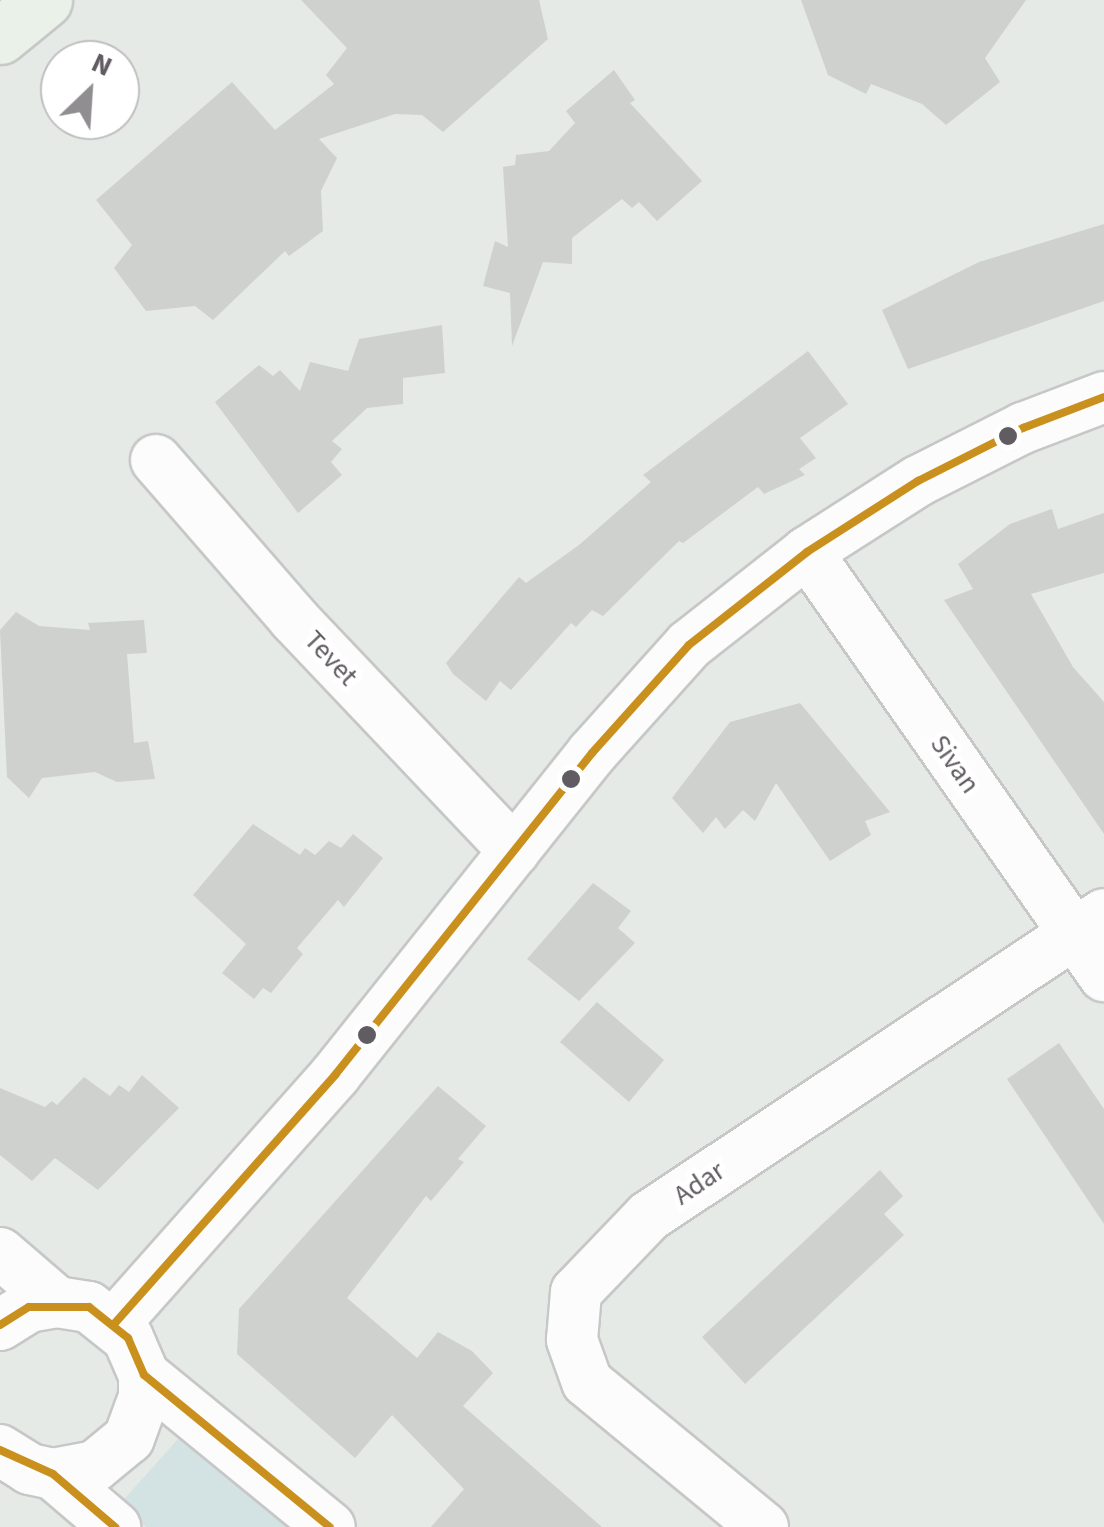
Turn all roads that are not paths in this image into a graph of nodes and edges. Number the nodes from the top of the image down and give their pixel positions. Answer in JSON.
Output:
{"nodes":[{"id":1,"x":44,"y":0,"type":"edge"},
{"id":2,"x":0,"y":36,"type":"edge"},
{"id":3,"x":1104,"y":397,"type":"edge"},
{"id":4,"x":156,"y":460,"type":"dead end"},
{"id":5,"x":807,"y":552,"type":"junction"},
{"id":6,"x":514,"y":850,"type":"junction"},
{"id":7,"x":1089,"y":924,"type":"edge"},
{"id":8,"x":1104,"y":976,"type":"edge"},
{"id":9,"x":0,"y":1254,"type":"edge"},
{"id":10,"x":57,"y":1302,"type":"junction"},
{"id":11,"x":115,"y":1323,"type":"junction"},
{"id":12,"x":0,"y":1324,"type":"edge"},
{"id":13,"x":144,"y":1375,"type":"junction"},
{"id":14,"x":16,"y":1463,"type":"edge"},
{"id":15,"x":115,"y":1527,"type":"edge"},
{"id":16,"x":330,"y":1527,"type":"edge"},
{"id":17,"x":763,"y":1527,"type":"edge"}],
"edges":[{"from":1,"to":2,"type":"main road"},
{"from":3,"to":5,"type":"street"},
{"from":4,"to":6,"type":"street","name":"Tevet"},
{"from":5,"to":6,"type":"street"},
{"from":5,"to":7,"type":"street","name":"Sivan"},
{"from":6,"to":11,"type":"street"},
{"from":7,"to":8,"type":"street","name":"Sivan"},
{"from":7,"to":17,"type":"street","name":"Adar"},
{"from":9,"to":10,"type":"street"},
{"from":10,"to":11,"type":"street"},
{"from":10,"to":12,"type":"street"},
{"from":11,"to":13,"type":"street"},
{"from":13,"to":14,"type":"street"},
{"from":13,"to":16,"type":"street"},
{"from":14,"to":15,"type":"street"}]}
